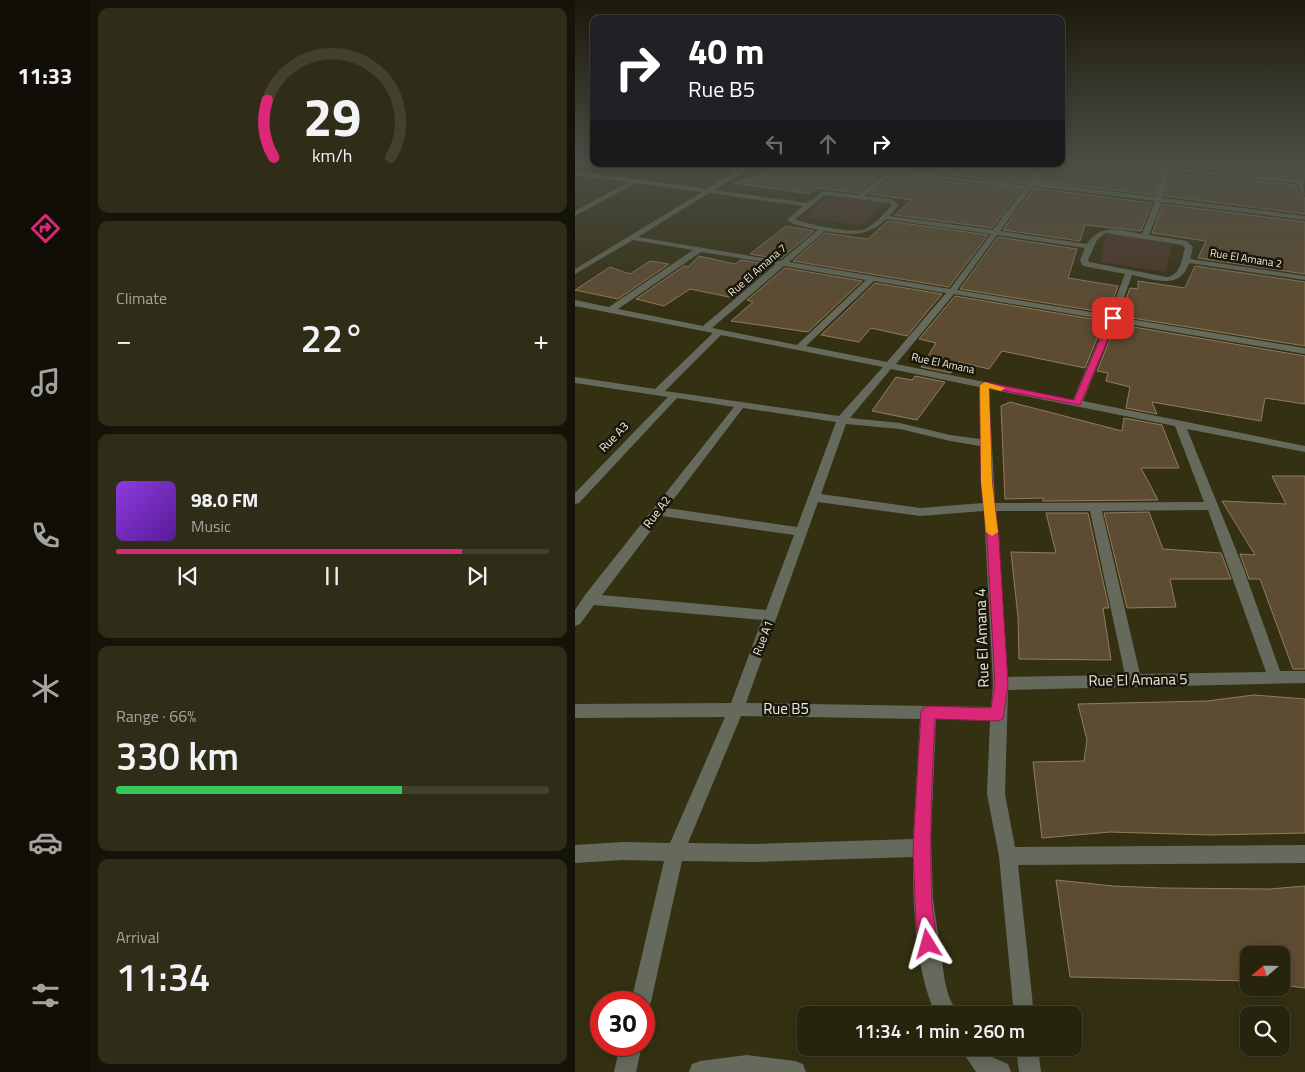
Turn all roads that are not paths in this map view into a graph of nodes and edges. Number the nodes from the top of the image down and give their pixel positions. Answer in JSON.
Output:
{"nodes":[{"id":1,"x":679,"y":210,"type":"edge"},
{"id":2,"x":801,"y":210,"type":"edge"},
{"id":3,"x":889,"y":210,"type":"edge"},
{"id":4,"x":1013,"y":210,"type":"edge"},
{"id":5,"x":1155,"y":210,"type":"edge"},
{"id":6,"x":1240,"y":210,"type":"edge"},
{"id":7,"x":883,"y":217,"type":"junction"},
{"id":8,"x":1305,"y":218,"type":"edge"},
{"id":9,"x":824,"y":228,"type":"junction"},
{"id":10,"x":996,"y":234,"type":"junction"},
{"id":11,"x":1145,"y":236,"type":"junction"},
{"id":12,"x":633,"y":238,"type":"junction"},
{"id":13,"x":1089,"y":246,"type":"junction"},
{"id":14,"x":700,"y":249,"type":"junction"},
{"id":15,"x":1184,"y":260,"type":"junction"},
{"id":16,"x":781,"y":263,"type":"junction"},
{"id":17,"x":575,"y":272,"type":"edge"},
{"id":18,"x":1129,"y":273,"type":"junction"},
{"id":19,"x":872,"y":278,"type":"junction"},
{"id":20,"x":1305,"y":278,"type":"edge"},
{"id":21,"x":953,"y":292,"type":"junction"},
{"id":22,"x":575,"y":303,"type":"edge"},
{"id":23,"x":587,"y":305,"type":"junction"},
{"id":24,"x":611,"y":310,"type":"junction"},
{"id":25,"x":575,"y":313,"type":"edge"},
{"id":26,"x":1113,"y":318,"type":"junction"},
{"id":27,"x":704,"y":330,"type":"junction"},
{"id":28,"x":718,"y":332,"type":"junction"},
{"id":29,"x":799,"y":348,"type":"junction"},
{"id":30,"x":1305,"y":351,"type":"edge"},
{"id":31,"x":890,"y":365,"type":"junction"},
{"id":32,"x":575,"y":380,"type":"edge"},
{"id":33,"x":985,"y":385,"type":"junction"},
{"id":34,"x":658,"y":392,"type":"junction"},
{"id":35,"x":675,"y":395,"type":"junction"},
{"id":36,"x":1077,"y":403,"type":"junction"},
{"id":37,"x":741,"y":404,"type":"junction"},
{"id":38,"x":842,"y":420,"type":"junction"},
{"id":39,"x":1180,"y":425,"type":"junction"},
{"id":40,"x":986,"y":443,"type":"junction"},
{"id":41,"x":1305,"y":449,"type":"edge"},
{"id":42,"x":813,"y":497,"type":"junction"},
{"id":43,"x":575,"y":500,"type":"edge"},
{"id":44,"x":1095,"y":506,"type":"junction"},
{"id":45,"x":1211,"y":506,"type":"junction"},
{"id":46,"x":989,"y":507,"type":"junction"},
{"id":47,"x":657,"y":511,"type":"junction"},
{"id":48,"x":801,"y":532,"type":"junction"},
{"id":49,"x":590,"y":599,"type":"junction"},
{"id":50,"x":771,"y":616,"type":"junction"},
{"id":51,"x":575,"y":620,"type":"edge"},
{"id":52,"x":1275,"y":677,"type":"junction"},
{"id":53,"x":1305,"y":677,"type":"edge"},
{"id":54,"x":1134,"y":680,"type":"junction"},
{"id":55,"x":1001,"y":684,"type":"junction"},
{"id":56,"x":736,"y":710,"type":"junction"},
{"id":57,"x":575,"y":711,"type":"edge"},
{"id":58,"x":929,"y":712,"type":"junction"},
{"id":59,"x":998,"y":714,"type":"junction"},
{"id":60,"x":921,"y":848,"type":"junction"},
{"id":61,"x":675,"y":852,"type":"junction"},
{"id":62,"x":575,"y":854,"type":"edge"},
{"id":63,"x":1305,"y":854,"type":"edge"},
{"id":64,"x":1008,"y":856,"type":"junction"},
{"id":65,"x":643,"y":991,"type":"edge"},
{"id":66,"x":942,"y":1006,"type":"edge"},
{"id":67,"x":1023,"y":1006,"type":"edge"},
{"id":68,"x":629,"y":1056,"type":"edge"},
{"id":69,"x":977,"y":1056,"type":"edge"},
{"id":70,"x":1028,"y":1056,"type":"edge"},
{"id":71,"x":625,"y":1072,"type":"edge"},
{"id":72,"x":700,"y":1072,"type":"edge"},
{"id":73,"x":795,"y":1072,"type":"edge"},
{"id":74,"x":1000,"y":1072,"type":"edge"},
{"id":75,"x":1030,"y":1072,"type":"edge"}],
"edges":[{"from":1,"to":12,"type":"street"},
{"from":2,"to":9,"type":"street"},
{"from":3,"to":7,"type":"street"},
{"from":4,"to":10,"type":"street"},
{"from":5,"to":11,"type":"street"},
{"from":6,"to":8,"type":"street"},
{"from":7,"to":9,"type":"street"},
{"from":7,"to":10,"type":"street"},
{"from":9,"to":16,"type":"street","name":"Rue El Amana 7"},
{"from":10,"to":13,"type":"street"},
{"from":10,"to":21,"type":"street"},
{"from":11,"to":13,"type":"street"},
{"from":11,"to":15,"type":"street"},
{"from":12,"to":14,"type":"street"},
{"from":12,"to":17,"type":"street"},
{"from":13,"to":18,"type":"street"},
{"from":14,"to":16,"type":"street"},
{"from":14,"to":24,"type":"street"},
{"from":15,"to":18,"type":"street"},
{"from":15,"to":20,"type":"street","name":"Rue El Amana 2"},
{"from":16,"to":19,"type":"street"},
{"from":16,"to":27,"type":"street","name":"Rue El Amana 7"},
{"from":18,"to":26,"type":"street"},
{"from":19,"to":21,"type":"street"},
{"from":19,"to":29,"type":"street"},
{"from":21,"to":26,"type":"street"},
{"from":21,"to":31,"type":"street"},
{"from":22,"to":23,"type":"street","name":"Rue El Amana"},
{"from":23,"to":24,"type":"street","name":"Rue El Amana"},
{"from":23,"to":25,"type":"street"},
{"from":24,"to":27,"type":"street","name":"Rue El Amana"},
{"from":26,"to":30,"type":"street"},
{"from":26,"to":36,"type":"street"},
{"from":27,"to":28,"type":"street","name":"Rue El Amana"},
{"from":28,"to":29,"type":"street","name":"Rue El Amana"},
{"from":28,"to":34,"type":"street"},
{"from":29,"to":31,"type":"street","name":"Rue El Amana"},
{"from":31,"to":33,"type":"street","name":"Rue El Amana"},
{"from":31,"to":38,"type":"street"},
{"from":32,"to":34,"type":"street"},
{"from":33,"to":36,"type":"street","name":"Rue El Amana"},
{"from":33,"to":40,"type":"street","name":"Rue El Amana 4"},
{"from":34,"to":35,"type":"street"},
{"from":35,"to":37,"type":"street"},
{"from":35,"to":43,"type":"street","name":"Rue A3"},
{"from":36,"to":39,"type":"street","name":"Rue El Amana"},
{"from":37,"to":38,"type":"street"},
{"from":37,"to":47,"type":"street","name":"Rue A2"},
{"from":38,"to":40,"type":"street"},
{"from":38,"to":42,"type":"street","name":"Rue A1"},
{"from":39,"to":41,"type":"street","name":"Rue El Amana"},
{"from":39,"to":45,"type":"street"},
{"from":40,"to":46,"type":"street","name":"Rue El Amana 4"},
{"from":42,"to":46,"type":"street"},
{"from":42,"to":48,"type":"street","name":"Rue A1"},
{"from":44,"to":45,"type":"street"},
{"from":44,"to":46,"type":"street"},
{"from":44,"to":54,"type":"street"},
{"from":45,"to":52,"type":"street"},
{"from":46,"to":55,"type":"street","name":"Rue El Amana 4"},
{"from":47,"to":48,"type":"street"},
{"from":47,"to":49,"type":"street","name":"Rue A2"},
{"from":48,"to":50,"type":"street","name":"Rue A1"},
{"from":49,"to":50,"type":"street"},
{"from":49,"to":51,"type":"street","name":"Rue A2"},
{"from":50,"to":56,"type":"street","name":"Rue A1"},
{"from":52,"to":53,"type":"street","name":"Rue El Amana 5"},
{"from":52,"to":54,"type":"street","name":"Rue El Amana 5"},
{"from":54,"to":55,"type":"street","name":"Rue El Amana 5"},
{"from":55,"to":59,"type":"street","name":"Rue El Amana 4"},
{"from":56,"to":57,"type":"street","name":"Rue B5"},
{"from":56,"to":58,"type":"street","name":"Rue B5"},
{"from":56,"to":61,"type":"street","name":"Rue A1"},
{"from":58,"to":59,"type":"street","name":"Rue B5"},
{"from":58,"to":60,"type":"street"},
{"from":59,"to":64,"type":"street","name":"Rue El Amana 4"},
{"from":60,"to":61,"type":"street"},
{"from":60,"to":66,"type":"street"},
{"from":61,"to":62,"type":"street"},
{"from":61,"to":65,"type":"street","name":"Rue A1"},
{"from":63,"to":64,"type":"street"},
{"from":64,"to":67,"type":"street","name":"Rue El Amana 4"},
{"from":68,"to":71,"type":"street"},
{"from":69,"to":74,"type":"street"},
{"from":70,"to":75,"type":"street"},
{"from":72,"to":73,"type":"street"}]}
